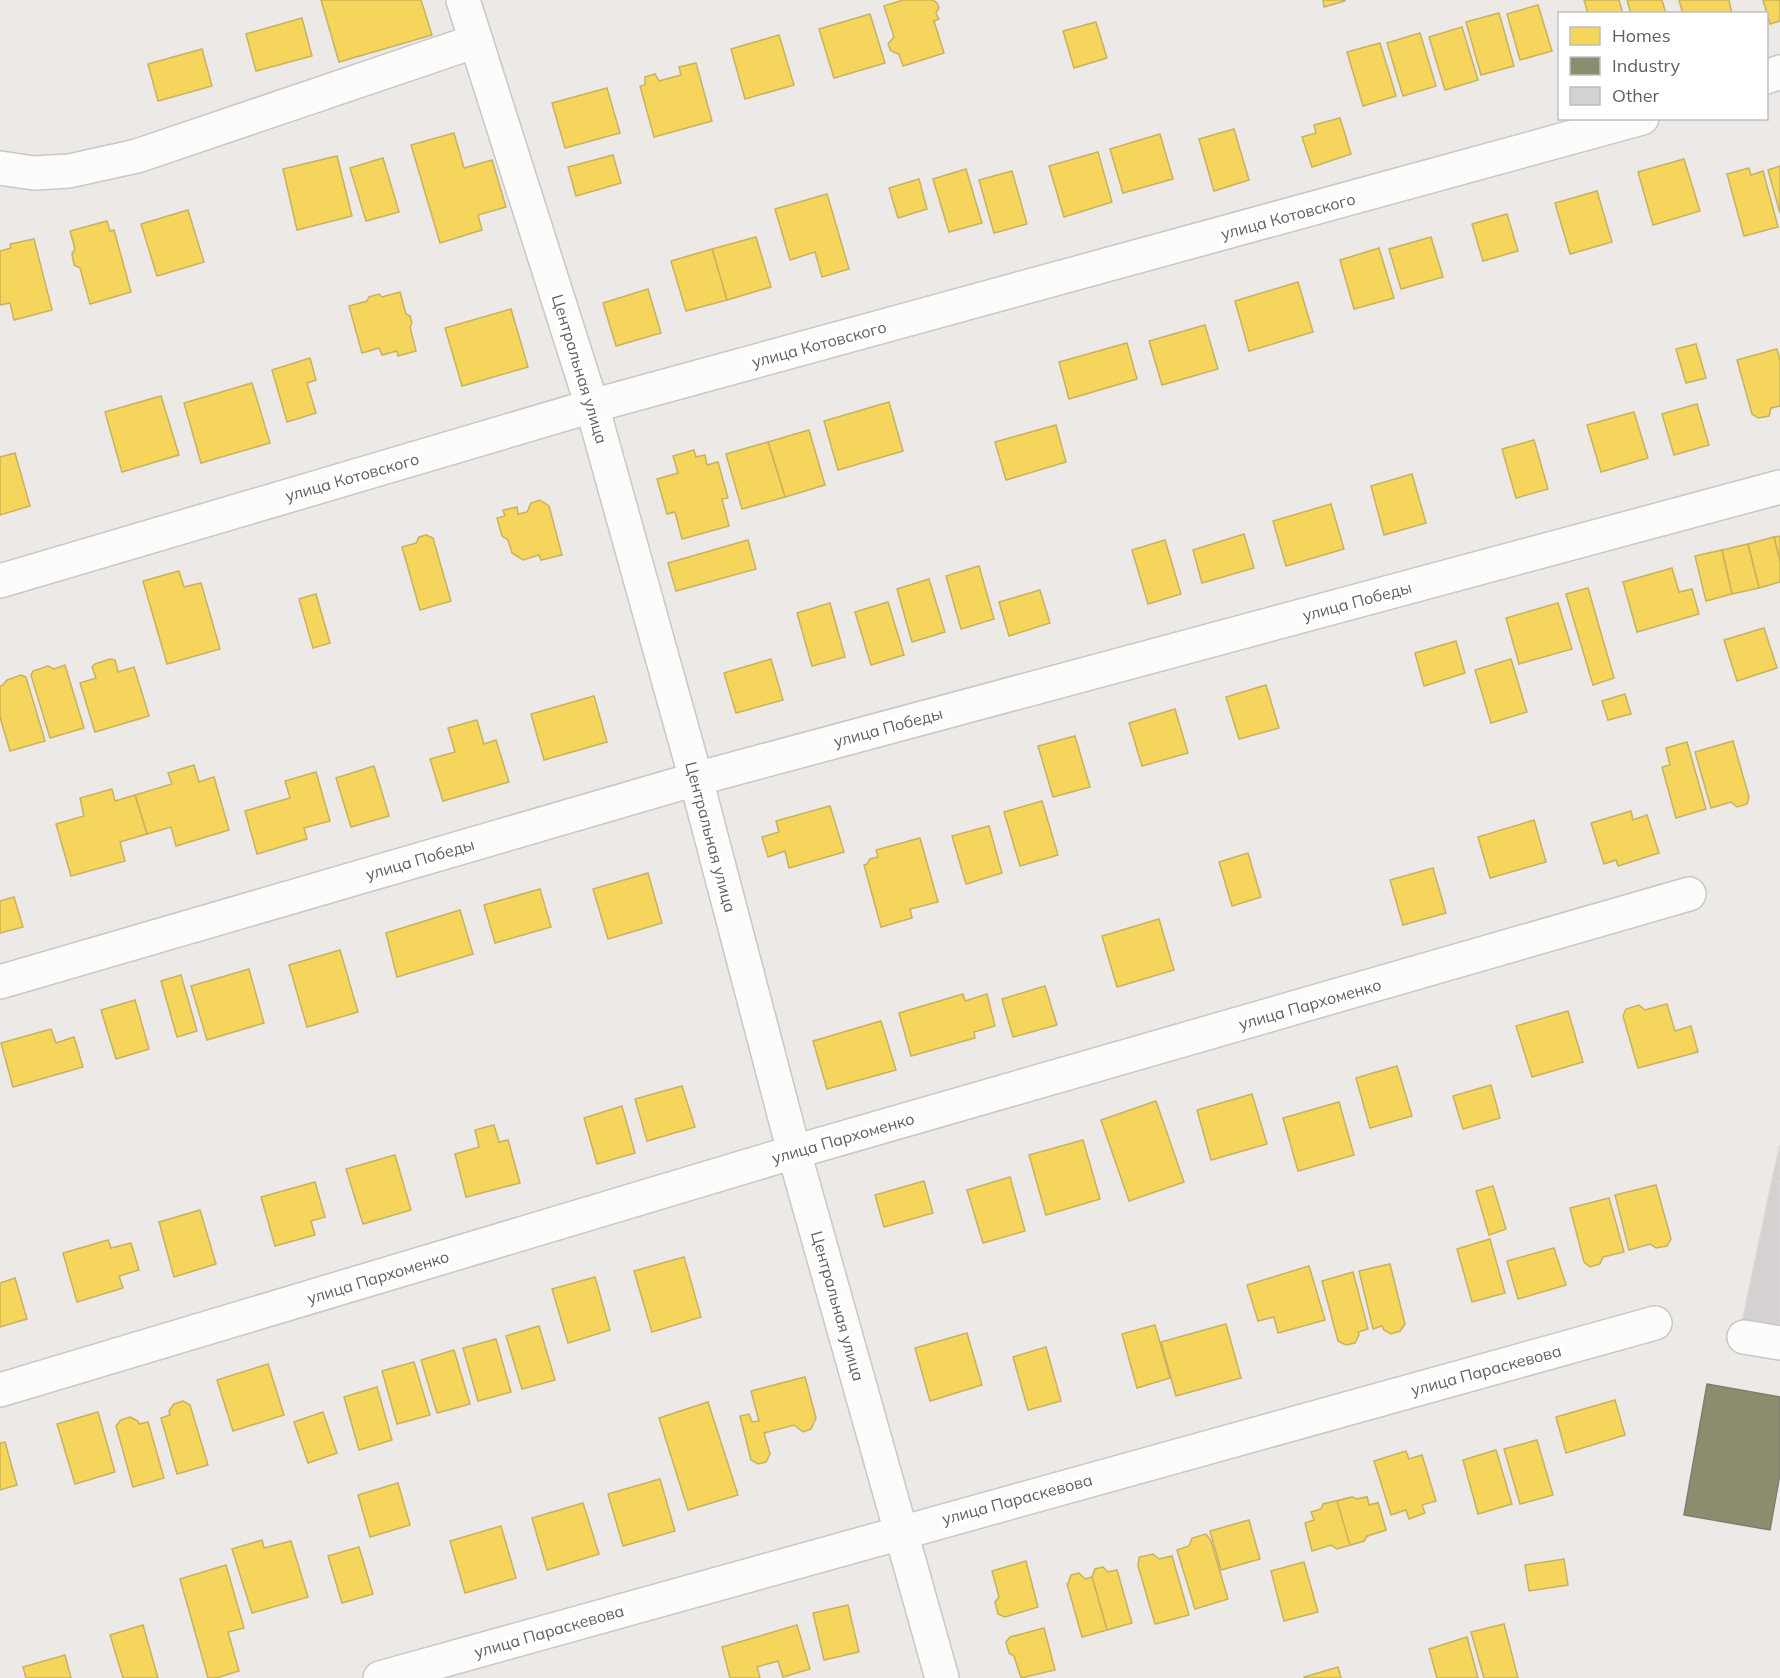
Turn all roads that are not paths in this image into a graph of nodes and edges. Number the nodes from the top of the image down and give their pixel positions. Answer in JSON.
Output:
{"nodes":[{"id":1,"x":463,"y":0,"type":"edge"},
{"id":2,"x":476,"y":40,"type":"junction"},
{"id":3,"x":1635,"y":120,"type":"edge"},
{"id":4,"x":0,"y":168,"type":"edge"},
{"id":5,"x":592,"y":406,"type":"junction"},
{"id":6,"x":1780,"y":488,"type":"edge"},
{"id":7,"x":0,"y":582,"type":"edge"},
{"id":8,"x":696,"y":779,"type":"junction"},
{"id":9,"x":1689,"y":894,"type":"dead end"},
{"id":10,"x":0,"y":982,"type":"edge"},
{"id":11,"x":794,"y":1152,"type":"junction"},
{"id":12,"x":1655,"y":1323,"type":"dead end"},
{"id":13,"x":1744,"y":1337,"type":"dead end"},
{"id":14,"x":1780,"y":1343,"type":"edge"},
{"id":15,"x":0,"y":1390,"type":"edge"},
{"id":16,"x":902,"y":1531,"type":"junction"},
{"id":17,"x":380,"y":1678,"type":"edge"},
{"id":18,"x":942,"y":1678,"type":"edge"}],
"edges":[{"from":1,"to":2,"type":"street","name":"Центральная улица"},
{"from":2,"to":4,"type":"street"},
{"from":2,"to":5,"type":"street","name":"Центральная улица"},
{"from":3,"to":5,"type":"street","name":"улица Котовского"},
{"from":5,"to":7,"type":"street","name":"улица Котовского"},
{"from":5,"to":8,"type":"street","name":"Центральная улица"},
{"from":6,"to":8,"type":"street","name":"улица Победы"},
{"from":8,"to":10,"type":"street","name":"улица Победы"},
{"from":8,"to":11,"type":"street","name":"Центральная улица"},
{"from":9,"to":11,"type":"street","name":"улица Пархоменко"},
{"from":11,"to":15,"type":"street","name":"улица Пархоменко"},
{"from":11,"to":16,"type":"street","name":"Центральная улица"},
{"from":12,"to":16,"type":"street","name":"улица Параскевова"},
{"from":13,"to":14,"type":"street"},
{"from":16,"to":17,"type":"street","name":"улица Параскевова"},
{"from":16,"to":18,"type":"street","name":"Центральная улица"}]}
